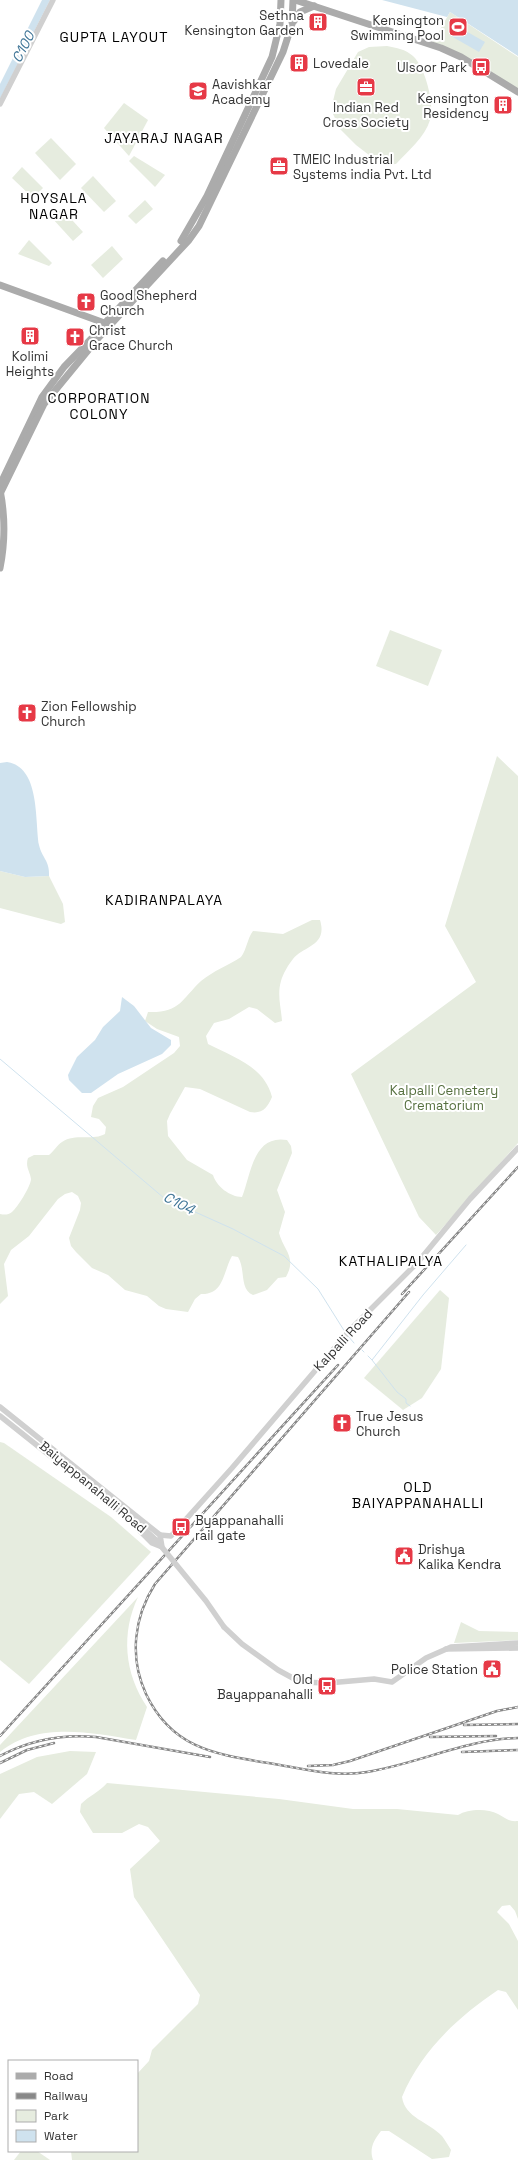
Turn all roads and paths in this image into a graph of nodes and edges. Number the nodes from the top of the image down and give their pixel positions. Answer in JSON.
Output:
{"nodes":[{"id":1,"x":53,"y":0,"type":"edge"},
{"id":2,"x":293,"y":0,"type":"edge"},
{"id":3,"x":281,"y":2,"type":"edge"},
{"id":4,"x":314,"y":6,"type":"junction"},
{"id":5,"x":292,"y":24,"type":"junction"},
{"id":6,"x":518,"y":92,"type":"edge"},
{"id":7,"x":0,"y":104,"type":"edge"},
{"id":8,"x":0,"y":285,"type":"edge"},
{"id":9,"x":108,"y":324,"type":"junction"},
{"id":10,"x":4,"y":470,"type":"edge"},
{"id":11,"x":0,"y":490,"type":"edge"},
{"id":12,"x":0,"y":568,"type":"edge"},
{"id":13,"x":518,"y":1148,"type":"edge"},
{"id":14,"x":0,"y":1407,"type":"edge"},
{"id":15,"x":0,"y":1411,"type":"edge"},
{"id":16,"x":0,"y":1416,"type":"edge"},
{"id":17,"x":160,"y":1535,"type":"junction"},
{"id":18,"x":518,"y":1643,"type":"edge"},
{"id":19,"x":518,"y":1648,"type":"edge"},
{"id":20,"x":446,"y":1649,"type":"junction"}],
"edges":[{"from":1,"to":7,"type":"street"},
{"from":2,"to":3,"type":"main road"},
{"from":2,"to":4,"type":"main road"},
{"from":2,"to":5,"type":"main road"},
{"from":3,"to":9,"type":"main road"},
{"from":4,"to":5,"type":"main road"},
{"from":4,"to":6,"type":"main road"},
{"from":5,"to":9,"type":"main road"},
{"from":8,"to":9,"type":"main road"},
{"from":9,"to":10,"type":"main road"},
{"from":9,"to":11,"type":"main road"},
{"from":10,"to":11,"type":"main road"},
{"from":11,"to":12,"type":"main road"},
{"from":13,"to":17,"type":"street","name":"Kalpalli Road"},
{"from":14,"to":17,"type":"street","name":"Baiyappanahalli Road"},
{"from":15,"to":20,"type":"street","name":"Baiyappanahalli Road","bridge":true},
{"from":16,"to":17,"type":"street","name":"Baiyappanahalli Road"},
{"from":18,"to":20,"type":"street"},
{"from":19,"to":20,"type":"street"}]}
